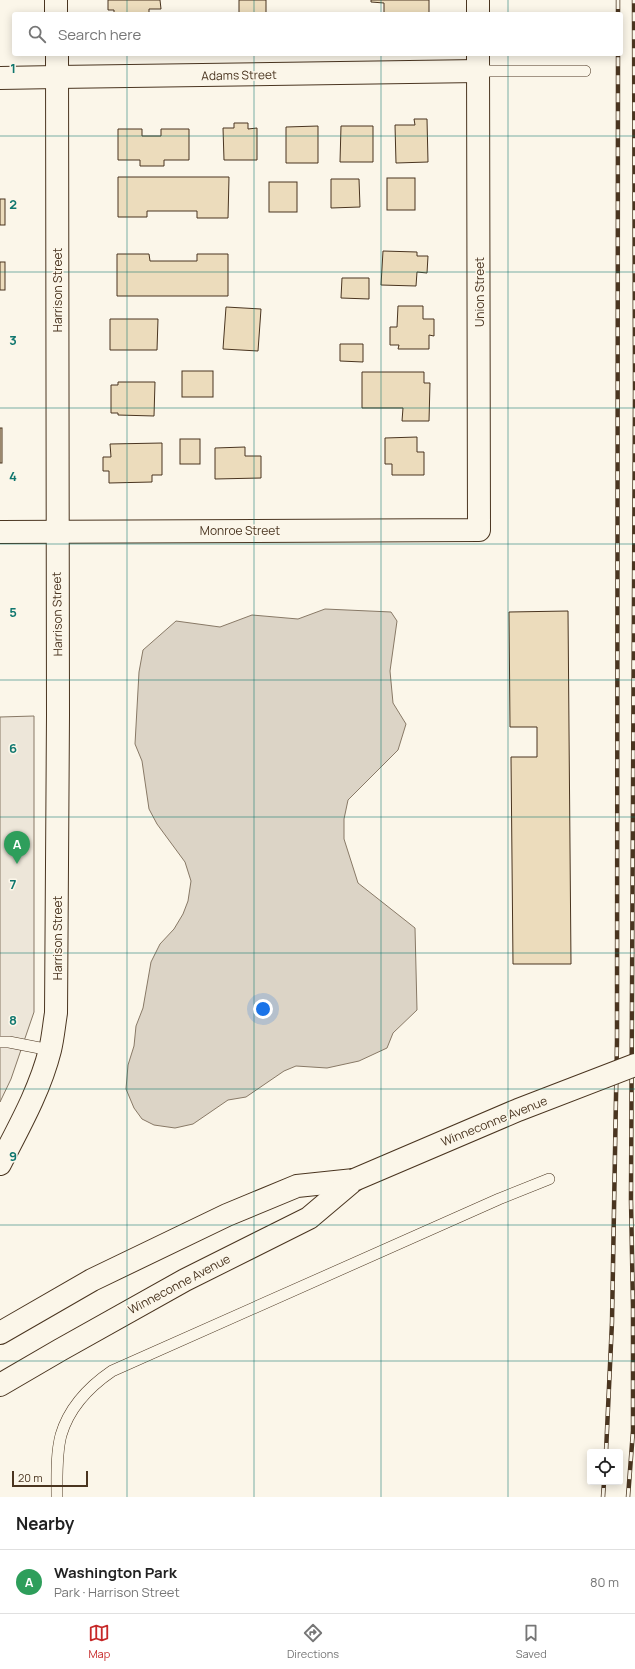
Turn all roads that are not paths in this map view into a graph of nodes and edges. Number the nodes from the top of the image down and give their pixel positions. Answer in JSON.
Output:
{"nodes":[{"id":1,"x":56,"y":0,"type":"edge"},
{"id":2,"x":478,"y":0,"type":"edge"},
{"id":3,"x":56,"y":12,"type":"edge"},
{"id":4,"x":478,"y":12,"type":"edge"},
{"id":5,"x":56,"y":56,"type":"edge"},
{"id":6,"x":478,"y":63,"type":"edge"},
{"id":7,"x":585,"y":72,"type":"dead end"},
{"id":8,"x":57,"y":77,"type":"junction"},
{"id":9,"x":0,"y":78,"type":"edge"},
{"id":10,"x":479,"y":530,"type":"joint"},
{"id":11,"x":0,"y":532,"type":"edge"},
{"id":12,"x":56,"y":532,"type":"junction"},
{"id":13,"x":0,"y":1042,"type":"edge"},
{"id":14,"x":50,"y":1050,"type":"junction"},
{"id":15,"x":635,"y":1066,"type":"edge"},
{"id":16,"x":0,"y":1164,"type":"edge"},
{"id":17,"x":549,"y":1179,"type":"dead end"},
{"id":18,"x":354,"y":1180,"type":"junction"},
{"id":19,"x":0,"y":1333,"type":"edge"},
{"id":20,"x":0,"y":1385,"type":"edge"},
{"id":21,"x":57,"y":1497,"type":"edge"}],
"edges":[{"from":1,"to":3,"type":"street"},
{"from":2,"to":4,"type":"street"},
{"from":5,"to":8,"type":"street","name":"Harrison Street"},
{"from":6,"to":7,"type":"lane"},
{"from":6,"to":8,"type":"street","name":"Adams Street"},
{"from":6,"to":10,"type":"street","name":"Union Street"},
{"from":8,"to":9,"type":"street","name":"Adams Street"},
{"from":8,"to":12,"type":"street","name":"Harrison Street"},
{"from":10,"to":12,"type":"street","name":"Monroe Street"},
{"from":11,"to":12,"type":"street","name":"Monroe Street"},
{"from":12,"to":14,"type":"street","name":"Harrison Street"},
{"from":13,"to":14,"type":"lane"},
{"from":14,"to":16,"type":"street","name":"Harrison Street"},
{"from":15,"to":18,"type":"street","name":"Winneconne Avenue","bridge":true},
{"from":17,"to":21,"type":"lane"},
{"from":18,"to":19,"type":"street","name":"Winneconne Avenue"},
{"from":18,"to":20,"type":"street","name":"Winneconne Avenue"}]}
